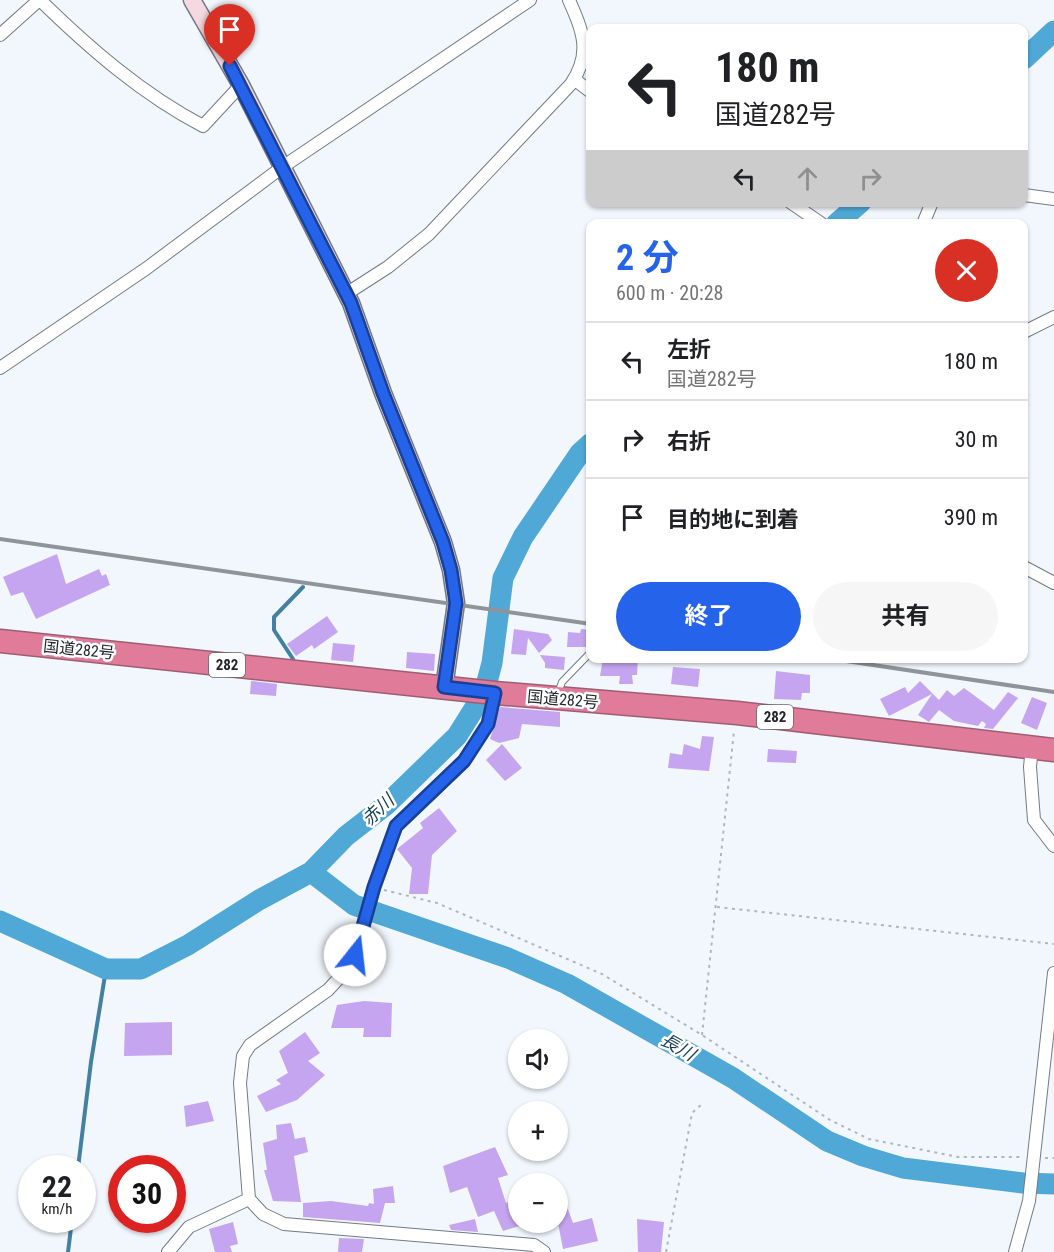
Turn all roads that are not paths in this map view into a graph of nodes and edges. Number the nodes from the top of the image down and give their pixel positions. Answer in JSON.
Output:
{"nodes":[{"id":1,"x":39,"y":0,"type":"edge"},
{"id":2,"x":192,"y":0,"type":"edge"},
{"id":3,"x":530,"y":0,"type":"edge"},
{"id":4,"x":569,"y":0,"type":"edge"},
{"id":5,"x":0,"y":34,"type":"edge"},
{"id":6,"x":574,"y":79,"type":"junction"},
{"id":7,"x":241,"y":85,"type":"junction"},
{"id":8,"x":586,"y":88,"type":"edge"},
{"id":9,"x":281,"y":168,"type":"junction"},
{"id":10,"x":1028,"y":196,"type":"edge"},
{"id":11,"x":1054,"y":199,"type":"edge"},
{"id":12,"x":797,"y":207,"type":"edge"},
{"id":13,"x":815,"y":219,"type":"edge"},
{"id":14,"x":346,"y":294,"type":"junction"},
{"id":15,"x":1054,"y":317,"type":"edge"},
{"id":16,"x":1028,"y":330,"type":"edge"},
{"id":17,"x":0,"y":368,"type":"edge"},
{"id":18,"x":1028,"y":569,"type":"edge"},
{"id":19,"x":1054,"y":583,"type":"edge"},
{"id":20,"x":0,"y":641,"type":"edge"},
{"id":21,"x":586,"y":657,"type":"edge"},
{"id":22,"x":449,"y":688,"type":"junction"},
{"id":23,"x":495,"y":693,"type":"junction"},
{"id":24,"x":555,"y":698,"type":"junction"},
{"id":25,"x":1032,"y":747,"type":"junction"},
{"id":26,"x":1054,"y":750,"type":"edge"},
{"id":27,"x":1054,"y":846,"type":"edge"},
{"id":28,"x":1054,"y":973,"type":"edge"},
{"id":29,"x":249,"y":1199,"type":"junction"},
{"id":30,"x":168,"y":1252,"type":"edge"},
{"id":31,"x":544,"y":1252,"type":"edge"},
{"id":32,"x":1015,"y":1252,"type":"edge"}],
"edges":[{"from":1,"to":5,"type":"street"},
{"from":1,"to":7,"type":"street"},
{"from":2,"to":7,"type":"street"},
{"from":3,"to":9,"type":"street"},
{"from":4,"to":6,"type":"street"},
{"from":6,"to":8,"type":"street"},
{"from":6,"to":14,"type":"street"},
{"from":7,"to":9,"type":"street"},
{"from":9,"to":14,"type":"street"},
{"from":9,"to":17,"type":"street"},
{"from":10,"to":11,"type":"street"},
{"from":12,"to":13,"type":"street"},
{"from":14,"to":22,"type":"street"},
{"from":15,"to":16,"type":"street"},
{"from":18,"to":19,"type":"street"},
{"from":20,"to":22,"type":"highway","name":"国道282号","number":"282"},
{"from":21,"to":24,"type":"lane"},
{"from":22,"to":23,"type":"highway","name":"国道282号","number":"282"},
{"from":23,"to":24,"type":"highway","name":"国道282号","number":"282"},
{"from":23,"to":29,"type":"street"},
{"from":24,"to":25,"type":"highway","name":"国道282号","number":"282"},
{"from":25,"to":26,"type":"highway","name":"国道282号","number":"282"},
{"from":25,"to":27,"type":"street"},
{"from":28,"to":32,"type":"street"},
{"from":29,"to":30,"type":"street"},
{"from":29,"to":31,"type":"street"}]}
